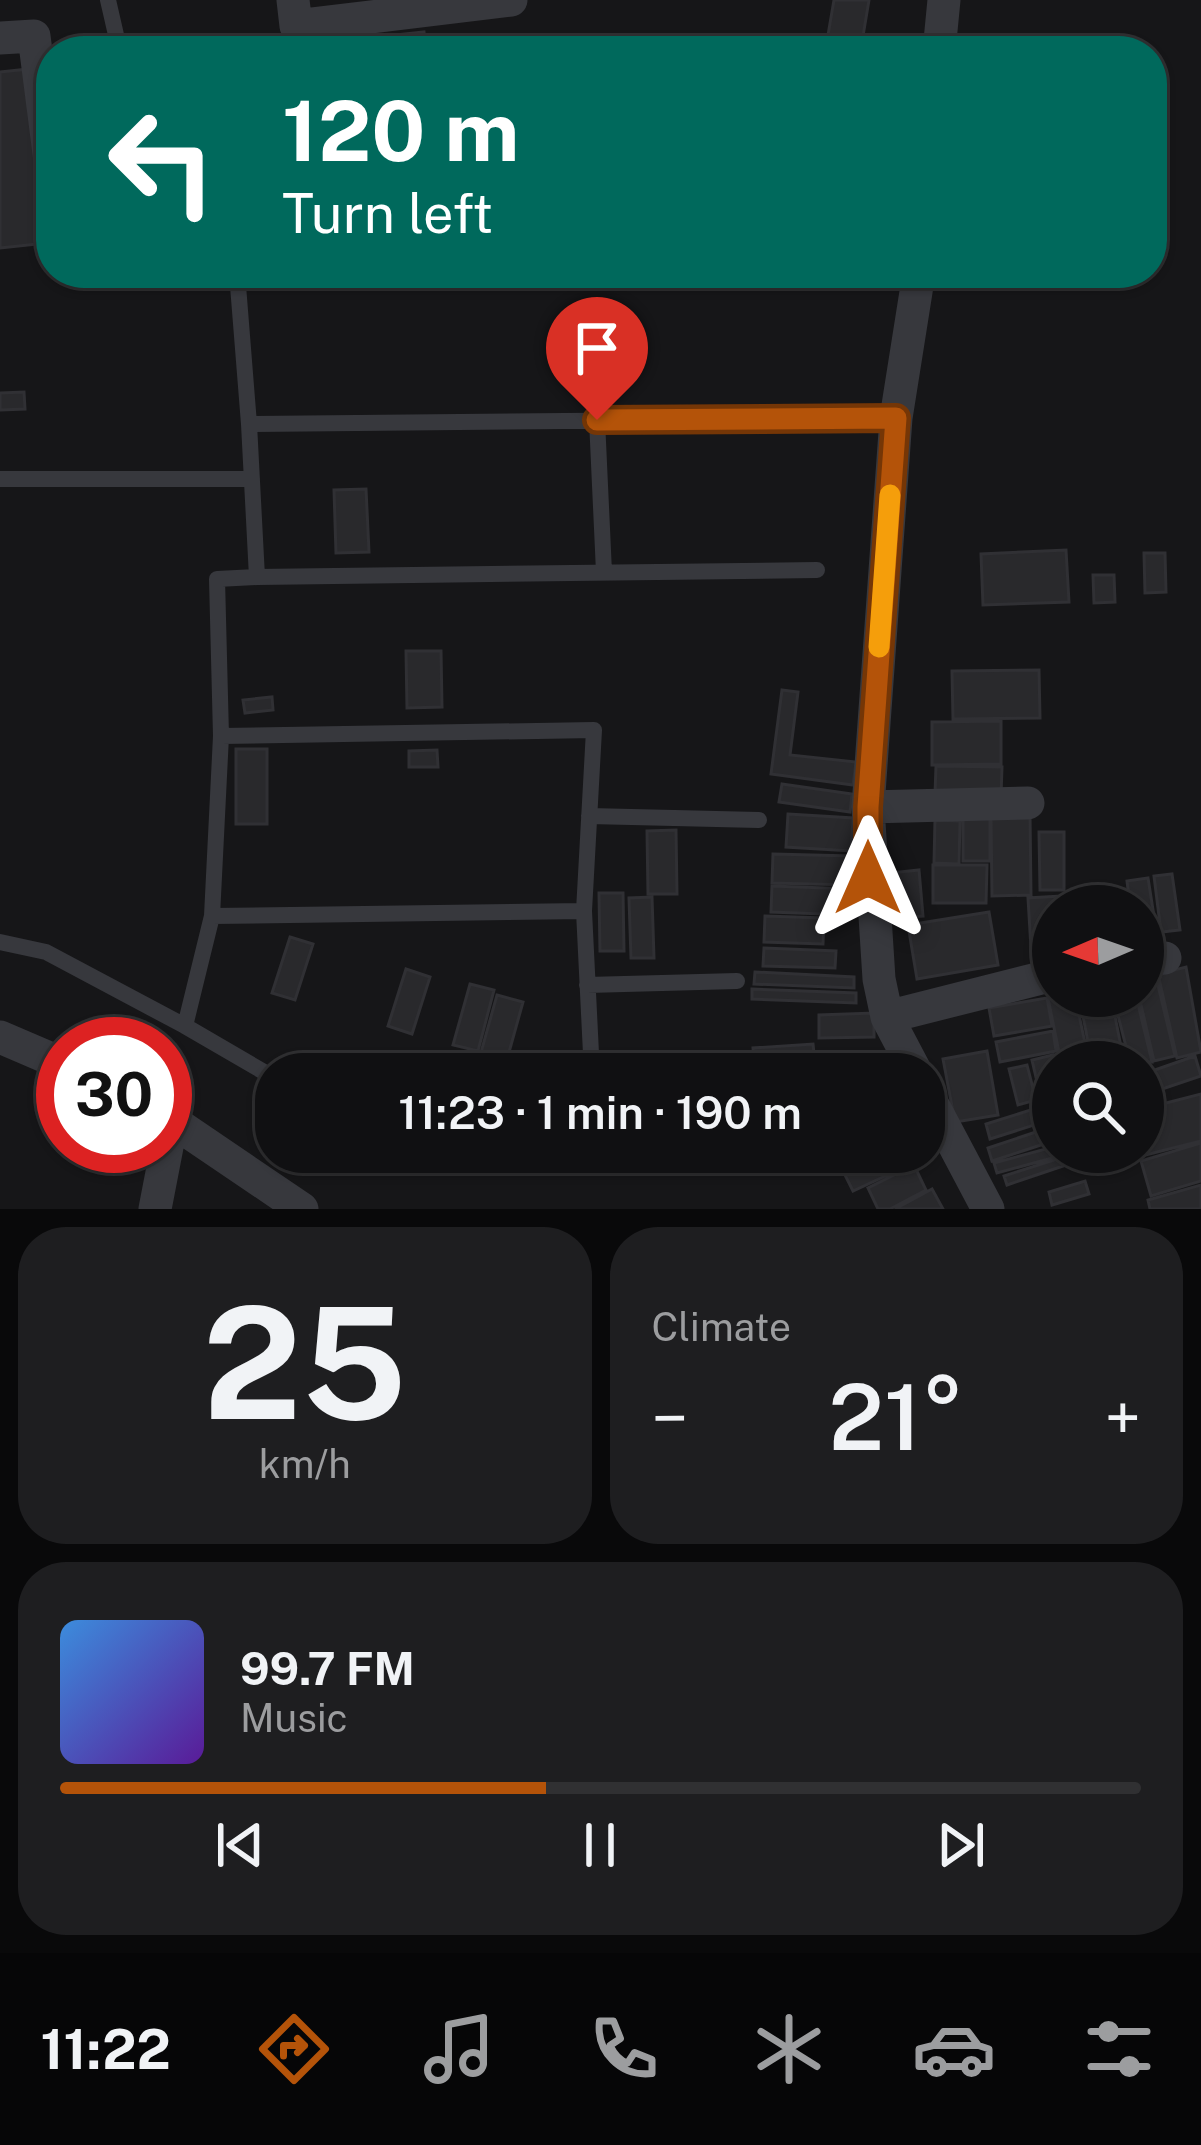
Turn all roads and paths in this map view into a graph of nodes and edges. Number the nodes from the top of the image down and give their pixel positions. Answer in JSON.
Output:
{"nodes":[{"id":1,"x":108,"y":0,"type":"edge"},
{"id":2,"x":293,"y":0,"type":"edge"},
{"id":3,"x":511,"y":0,"type":"edge"},
{"id":4,"x":944,"y":0,"type":"edge"},
{"id":5,"x":116,"y":36,"type":"edge"},
{"id":6,"x":940,"y":36,"type":"edge"},
{"id":7,"x":0,"y":38,"type":"edge"},
{"id":8,"x":36,"y":52,"type":"edge"},
{"id":9,"x":238,"y":288,"type":"edge"},
{"id":10,"x":917,"y":288,"type":"edge"},
{"id":11,"x":896,"y":418,"type":"junction"},
{"id":12,"x":597,"y":420,"type":"junction"},
{"id":13,"x":249,"y":424,"type":"junction"},
{"id":14,"x":0,"y":479,"type":"edge"},
{"id":15,"x":252,"y":479,"type":"junction"},
{"id":16,"x":817,"y":570,"type":"dead end"},
{"id":17,"x":604,"y":572,"type":"junction"},
{"id":18,"x":257,"y":577,"type":"junction"},
{"id":19,"x":221,"y":736,"type":"junction"},
{"id":20,"x":1028,"y":803,"type":"dead end"},
{"id":21,"x":868,"y":807,"type":"junction"},
{"id":22,"x":589,"y":816,"type":"junction"},
{"id":23,"x":759,"y":820,"type":"dead end"},
{"id":24,"x":584,"y":911,"type":"junction"},
{"id":25,"x":212,"y":916,"type":"junction"},
{"id":26,"x":0,"y":942,"type":"edge"},
{"id":27,"x":1032,"y":980,"type":"edge"},
{"id":28,"x":737,"y":981,"type":"dead end"},
{"id":29,"x":587,"y":985,"type":"junction"},
{"id":30,"x":168,"y":1017,"type":"edge"},
{"id":31,"x":187,"y":1017,"type":"edge"},
{"id":32,"x":887,"y":1017,"type":"junction"},
{"id":33,"x":192,"y":1030,"type":"edge"},
{"id":34,"x":0,"y":1037,"type":"edge"},
{"id":35,"x":36,"y":1052,"type":"edge"},
{"id":36,"x":591,"y":1053,"type":"edge"},
{"id":37,"x":906,"y":1053,"type":"edge"},
{"id":38,"x":255,"y":1067,"type":"edge"},
{"id":39,"x":945,"y":1128,"type":"edge"},
{"id":40,"x":192,"y":1135,"type":"edge"},
{"id":41,"x":160,"y":1173,"type":"edge"},
{"id":42,"x":155,"y":1209,"type":"edge"},
{"id":43,"x":302,"y":1209,"type":"edge"},
{"id":44,"x":988,"y":1209,"type":"edge"}],
"edges":[{"from":1,"to":5,"type":"lane"},
{"from":2,"to":3,"type":"street"},
{"from":4,"to":6,"type":"street"},
{"from":7,"to":8,"type":"street"},
{"from":9,"to":13,"type":"lane"},
{"from":10,"to":11,"type":"street"},
{"from":11,"to":12,"type":"lane"},
{"from":11,"to":21,"type":"street"},
{"from":12,"to":13,"type":"lane"},
{"from":12,"to":17,"type":"lane"},
{"from":13,"to":15,"type":"lane"},
{"from":14,"to":15,"type":"lane"},
{"from":15,"to":18,"type":"lane"},
{"from":16,"to":17,"type":"lane"},
{"from":17,"to":18,"type":"lane"},
{"from":18,"to":19,"type":"lane"},
{"from":19,"to":22,"type":"lane"},
{"from":19,"to":25,"type":"lane"},
{"from":20,"to":21,"type":"street"},
{"from":21,"to":32,"type":"street"},
{"from":22,"to":23,"type":"lane"},
{"from":22,"to":24,"type":"lane"},
{"from":24,"to":25,"type":"lane"},
{"from":24,"to":29,"type":"lane"},
{"from":25,"to":31,"type":"lane"},
{"from":26,"to":30,"type":"lane"},
{"from":27,"to":32,"type":"street"},
{"from":28,"to":29,"type":"lane"},
{"from":29,"to":36,"type":"lane"},
{"from":32,"to":37,"type":"street"},
{"from":33,"to":38,"type":"lane"},
{"from":34,"to":35,"type":"street"},
{"from":39,"to":44,"type":"street"},
{"from":40,"to":43,"type":"street"},
{"from":41,"to":42,"type":"street"}]}
